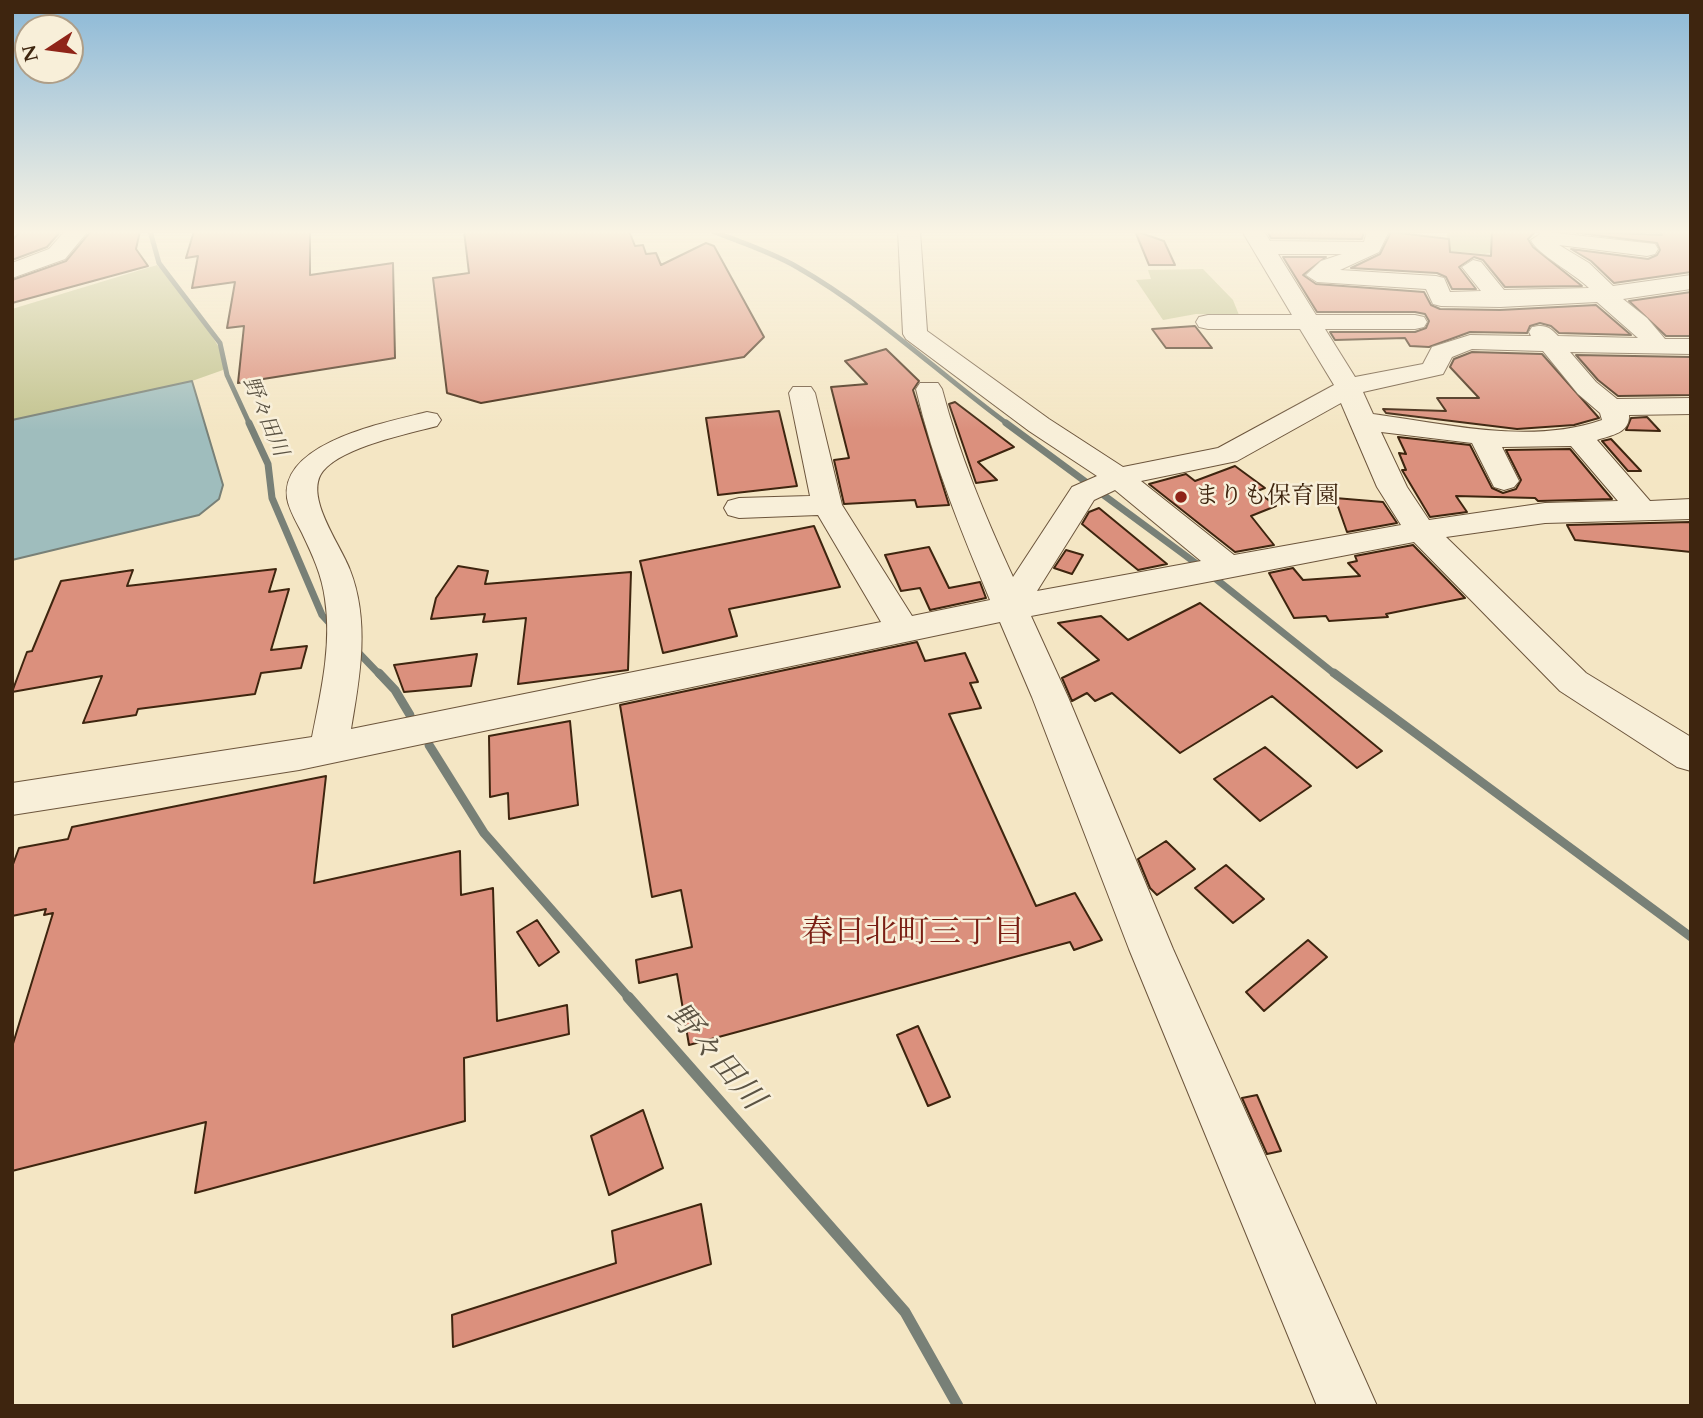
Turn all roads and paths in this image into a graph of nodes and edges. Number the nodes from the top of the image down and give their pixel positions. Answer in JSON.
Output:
{"nodes":[{"id":1,"x":913,"y":297,"type":"edge"},
{"id":2,"x":1294,"y":297,"type":"edge"},
{"id":3,"x":1308,"y":297,"type":"edge"},
{"id":4,"x":1440,"y":297,"type":"edge"},
{"id":5,"x":1551,"y":297,"type":"edge"},
{"id":6,"x":1608,"y":297,"type":"edge"},
{"id":7,"x":1504,"y":299,"type":"junction"},
{"id":8,"x":1302,"y":311,"type":"junction"},
{"id":9,"x":1208,"y":322,"type":"dead end"},
{"id":10,"x":1415,"y":322,"type":"dead end"},
{"id":11,"x":1553,"y":343,"type":"junction"},
{"id":12,"x":1658,"y":346,"type":"junction"},
{"id":13,"x":1691,"y":347,"type":"edge"},
{"id":14,"x":1347,"y":387,"type":"junction"},
{"id":15,"x":929,"y":389,"type":"dead end"},
{"id":16,"x":802,"y":393,"type":"dead end"},
{"id":17,"x":1691,"y":406,"type":"edge"},
{"id":18,"x":1610,"y":407,"type":"junction"},
{"id":19,"x":427,"y":420,"type":"dead end"},
{"id":20,"x":1363,"y":421,"type":"junction"},
{"id":21,"x":1482,"y":436,"type":"junction"},
{"id":22,"x":1579,"y":436,"type":"junction"},
{"id":23,"x":1504,"y":481,"type":"dead end"},
{"id":24,"x":1105,"y":483,"type":"junction"},
{"id":25,"x":827,"y":505,"type":"junction"},
{"id":26,"x":739,"y":508,"type":"dead end"},
{"id":27,"x":1642,"y":509,"type":"junction"},
{"id":28,"x":1691,"y":509,"type":"edge"},
{"id":29,"x":1421,"y":531,"type":"junction"},
{"id":30,"x":1214,"y":570,"type":"junction"},
{"id":31,"x":1010,"y":608,"type":"junction"},
{"id":32,"x":902,"y":630,"type":"junction"},
{"id":33,"x":329,"y":749,"type":"junction"},
{"id":34,"x":1691,"y":757,"type":"edge"},
{"id":35,"x":12,"y":799,"type":"edge"},
{"id":36,"x":1347,"y":1406,"type":"edge"}],
"edges":[{"from":1,"to":24,"type":"street"},
{"from":2,"to":8,"type":"street"},
{"from":3,"to":8,"type":"street"},
{"from":4,"to":7,"type":"street"},
{"from":5,"to":7,"type":"street"},
{"from":6,"to":12,"type":"street"},
{"from":7,"to":11,"type":"street"},
{"from":8,"to":9,"type":"street"},
{"from":8,"to":10,"type":"street"},
{"from":8,"to":14,"type":"street"},
{"from":11,"to":12,"type":"street"},
{"from":11,"to":14,"type":"street"},
{"from":11,"to":18,"type":"street"},
{"from":12,"to":13,"type":"street"},
{"from":14,"to":20,"type":"street"},
{"from":14,"to":24,"type":"street"},
{"from":15,"to":31,"type":"street"},
{"from":16,"to":25,"type":"street"},
{"from":17,"to":18,"type":"street"},
{"from":18,"to":22,"type":"street"},
{"from":19,"to":33,"type":"street"},
{"from":20,"to":21,"type":"street"},
{"from":20,"to":29,"type":"street"},
{"from":21,"to":22,"type":"street"},
{"from":21,"to":23,"type":"street"},
{"from":22,"to":27,"type":"street"},
{"from":24,"to":30,"type":"street"},
{"from":24,"to":31,"type":"street"},
{"from":25,"to":26,"type":"street"},
{"from":25,"to":32,"type":"street"},
{"from":27,"to":28,"type":"street"},
{"from":27,"to":29,"type":"street"},
{"from":29,"to":30,"type":"street"},
{"from":29,"to":34,"type":"street"},
{"from":30,"to":31,"type":"street"},
{"from":31,"to":32,"type":"street"},
{"from":31,"to":36,"type":"street"},
{"from":32,"to":33,"type":"street"},
{"from":33,"to":35,"type":"street"}]}
